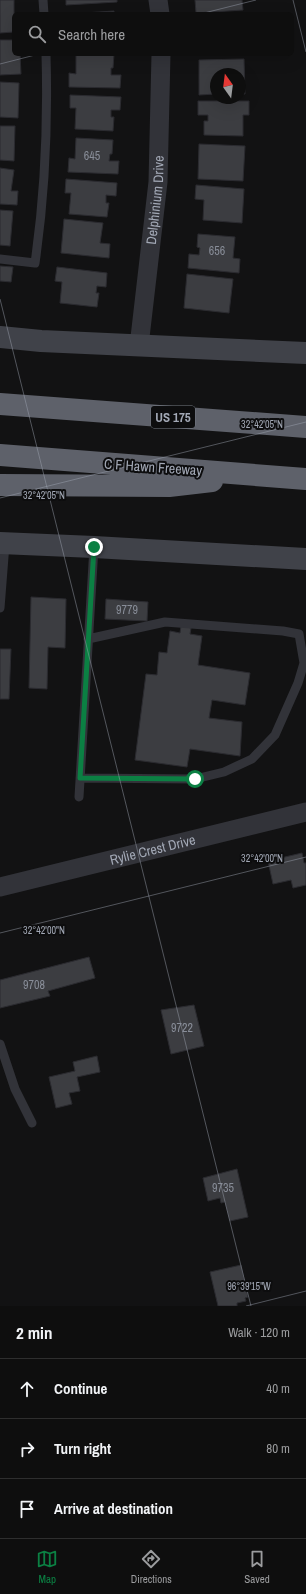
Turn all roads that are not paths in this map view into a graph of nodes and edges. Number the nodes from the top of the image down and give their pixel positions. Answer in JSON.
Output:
{"nodes":[{"id":1,"x":43,"y":0,"type":"edge"},
{"id":2,"x":158,"y":0,"type":"edge"},
{"id":3,"x":44,"y":12,"type":"edge"},
{"id":4,"x":160,"y":12,"type":"edge"},
{"id":5,"x":46,"y":56,"type":"edge"},
{"id":6,"x":160,"y":56,"type":"edge"},
{"id":7,"x":0,"y":259,"type":"edge"},
{"id":8,"x":0,"y":337,"type":"edge"},
{"id":9,"x":139,"y":346,"type":"junction"},
{"id":10,"x":306,"y":353,"type":"edge"},
{"id":11,"x":0,"y":394,"type":"edge"},
{"id":12,"x":0,"y":404,"type":"edge"},
{"id":13,"x":39,"y":407,"type":"junction"},
{"id":14,"x":306,"y":427,"type":"edge"},
{"id":15,"x":0,"y":455,"type":"edge"},
{"id":16,"x":265,"y":476,"type":"junction"},
{"id":17,"x":306,"y":479,"type":"edge"},
{"id":18,"x":0,"y":485,"type":"edge"},
{"id":19,"x":2,"y":544,"type":"edge"},
{"id":20,"x":94,"y":547,"type":"junction"},
{"id":21,"x":306,"y":559,"type":"edge"},
{"id":22,"x":0,"y":608,"type":"edge"},
{"id":23,"x":88,"y":639,"type":"junction"},
{"id":24,"x":80,"y":778,"type":"junction"},
{"id":25,"x":79,"y":797,"type":"dead end"},
{"id":26,"x":306,"y":812,"type":"edge"},
{"id":27,"x":0,"y":887,"type":"edge"},
{"id":28,"x":0,"y":1044,"type":"edge"},
{"id":29,"x":32,"y":1123,"type":"dead end"}],
"edges":[{"from":1,"to":3,"type":"lane"},
{"from":2,"to":4,"type":"street"},
{"from":5,"to":7,"type":"lane"},
{"from":6,"to":9,"type":"street","name":"Delphinium Drive"},
{"from":8,"to":9,"type":"main road"},
{"from":9,"to":10,"type":"main road"},
{"from":11,"to":13,"type":"highway"},
{"from":12,"to":13,"type":"highway","number":"US 175"},
{"from":13,"to":14,"type":"highway","number":"US 175"},
{"from":15,"to":16,"type":"highway","name":"C F Hawn Freeway"},
{"from":16,"to":17,"type":"highway","name":"C F Hawn Freeway"},
{"from":16,"to":18,"type":"highway"},
{"from":19,"to":20,"type":"main road"},
{"from":19,"to":22,"type":"lane"},
{"from":20,"to":21,"type":"main road"},
{"from":20,"to":23,"type":"lane"},
{"from":23,"to":24,"type":"lane"},
{"from":23,"to":24,"type":"lane"},
{"from":24,"to":25,"type":"lane"},
{"from":26,"to":27,"type":"street","name":"Rylie Crest Drive"},
{"from":28,"to":29,"type":"lane"}]}
